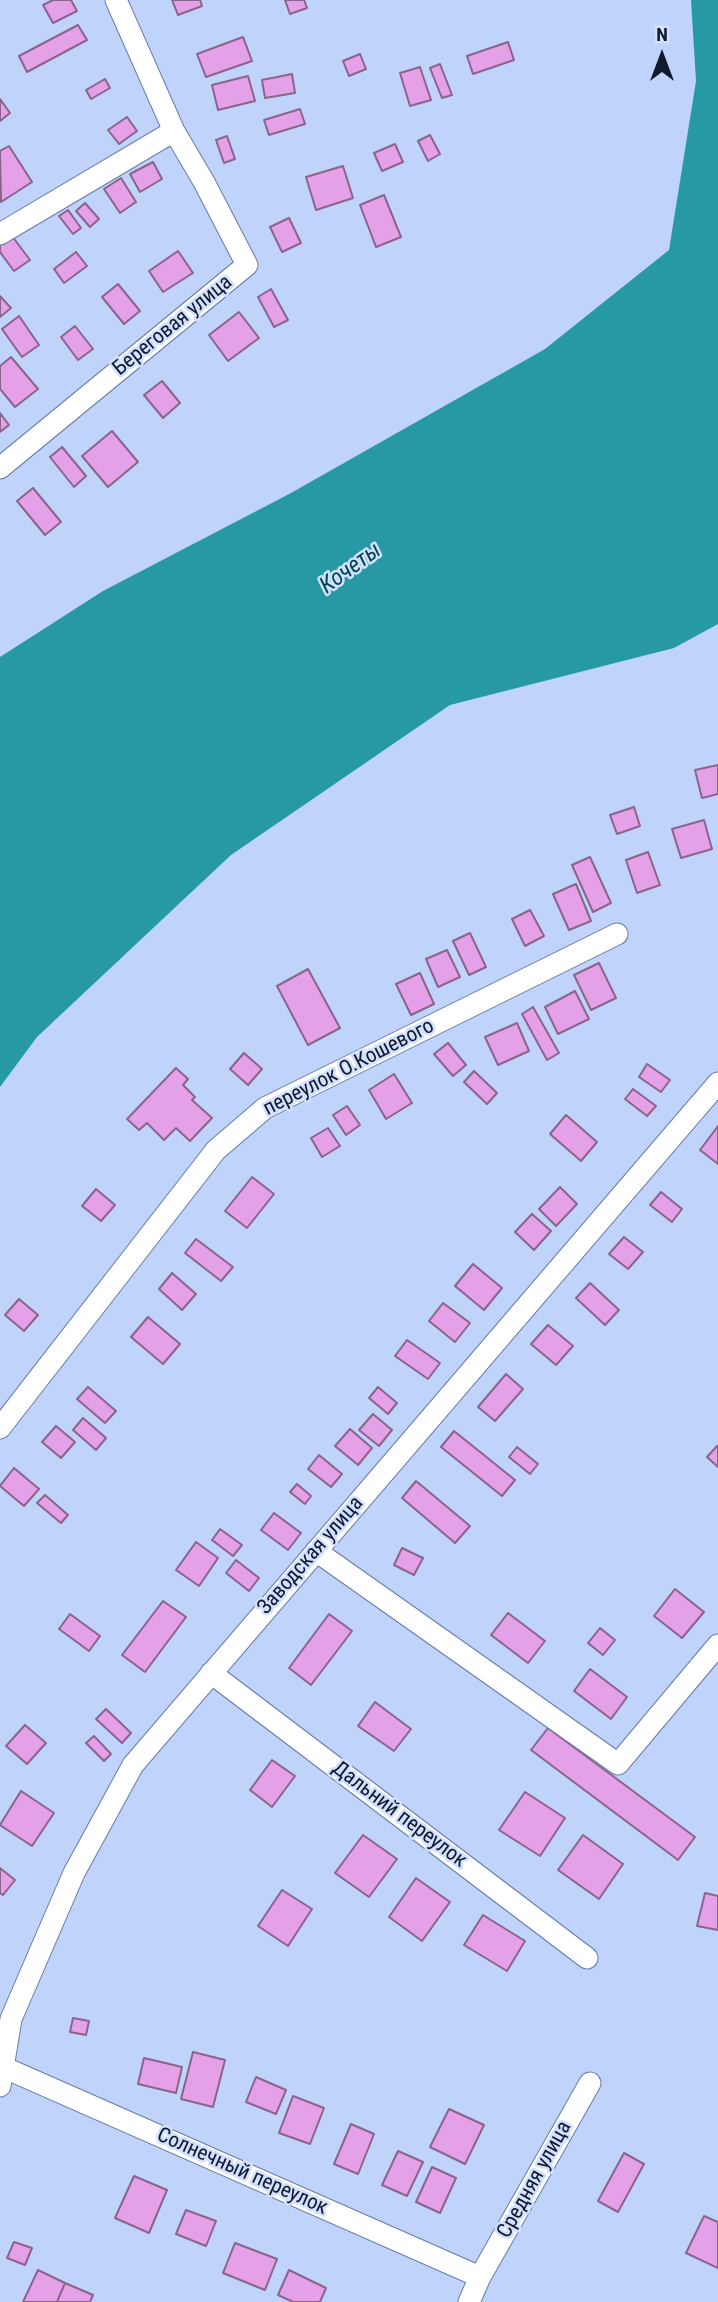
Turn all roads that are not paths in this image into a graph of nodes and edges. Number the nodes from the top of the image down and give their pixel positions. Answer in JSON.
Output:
{"nodes":[{"id":1,"x":116,"y":0,"type":"edge"},
{"id":2,"x":174,"y":131,"type":"junction"},
{"id":3,"x":0,"y":234,"type":"edge"},
{"id":4,"x":0,"y":468,"type":"edge"},
{"id":5,"x":617,"y":934,"type":"dead end"},
{"id":6,"x":718,"y":1083,"type":"edge"},
{"id":7,"x":0,"y":1429,"type":"edge"},
{"id":8,"x":316,"y":1551,"type":"junction"},
{"id":9,"x":718,"y":1644,"type":"edge"},
{"id":10,"x":211,"y":1673,"type":"junction"},
{"id":11,"x":587,"y":1958,"type":"dead end"},
{"id":12,"x":5,"y":2015,"type":"edge"},
{"id":13,"x":1,"y":2076,"type":"edge"},
{"id":14,"x":590,"y":2083,"type":"dead end"},
{"id":15,"x":480,"y":2277,"type":"junction"},
{"id":16,"x":469,"y":2302,"type":"edge"}],
"edges":[{"from":1,"to":2,"type":"street","name":"Береговая улица"},
{"from":2,"to":3,"type":"street"},
{"from":2,"to":4,"type":"street","name":"Береговая улица"},
{"from":5,"to":7,"type":"street","name":"переулок О.Кошевого"},
{"from":6,"to":8,"type":"street","name":"Заводская улица"},
{"from":8,"to":9,"type":"street"},
{"from":8,"to":10,"type":"street","name":"Заводская улица"},
{"from":10,"to":11,"type":"street","name":"Дальний переулок"},
{"from":10,"to":12,"type":"street","name":"Заводская улица"},
{"from":12,"to":13,"type":"street","name":"Заводская улица"},
{"from":13,"to":15,"type":"street","name":"Солнечный переулок"},
{"from":14,"to":15,"type":"street","name":"Средняя улица"},
{"from":15,"to":16,"type":"street","name":"Средняя улица"}]}
